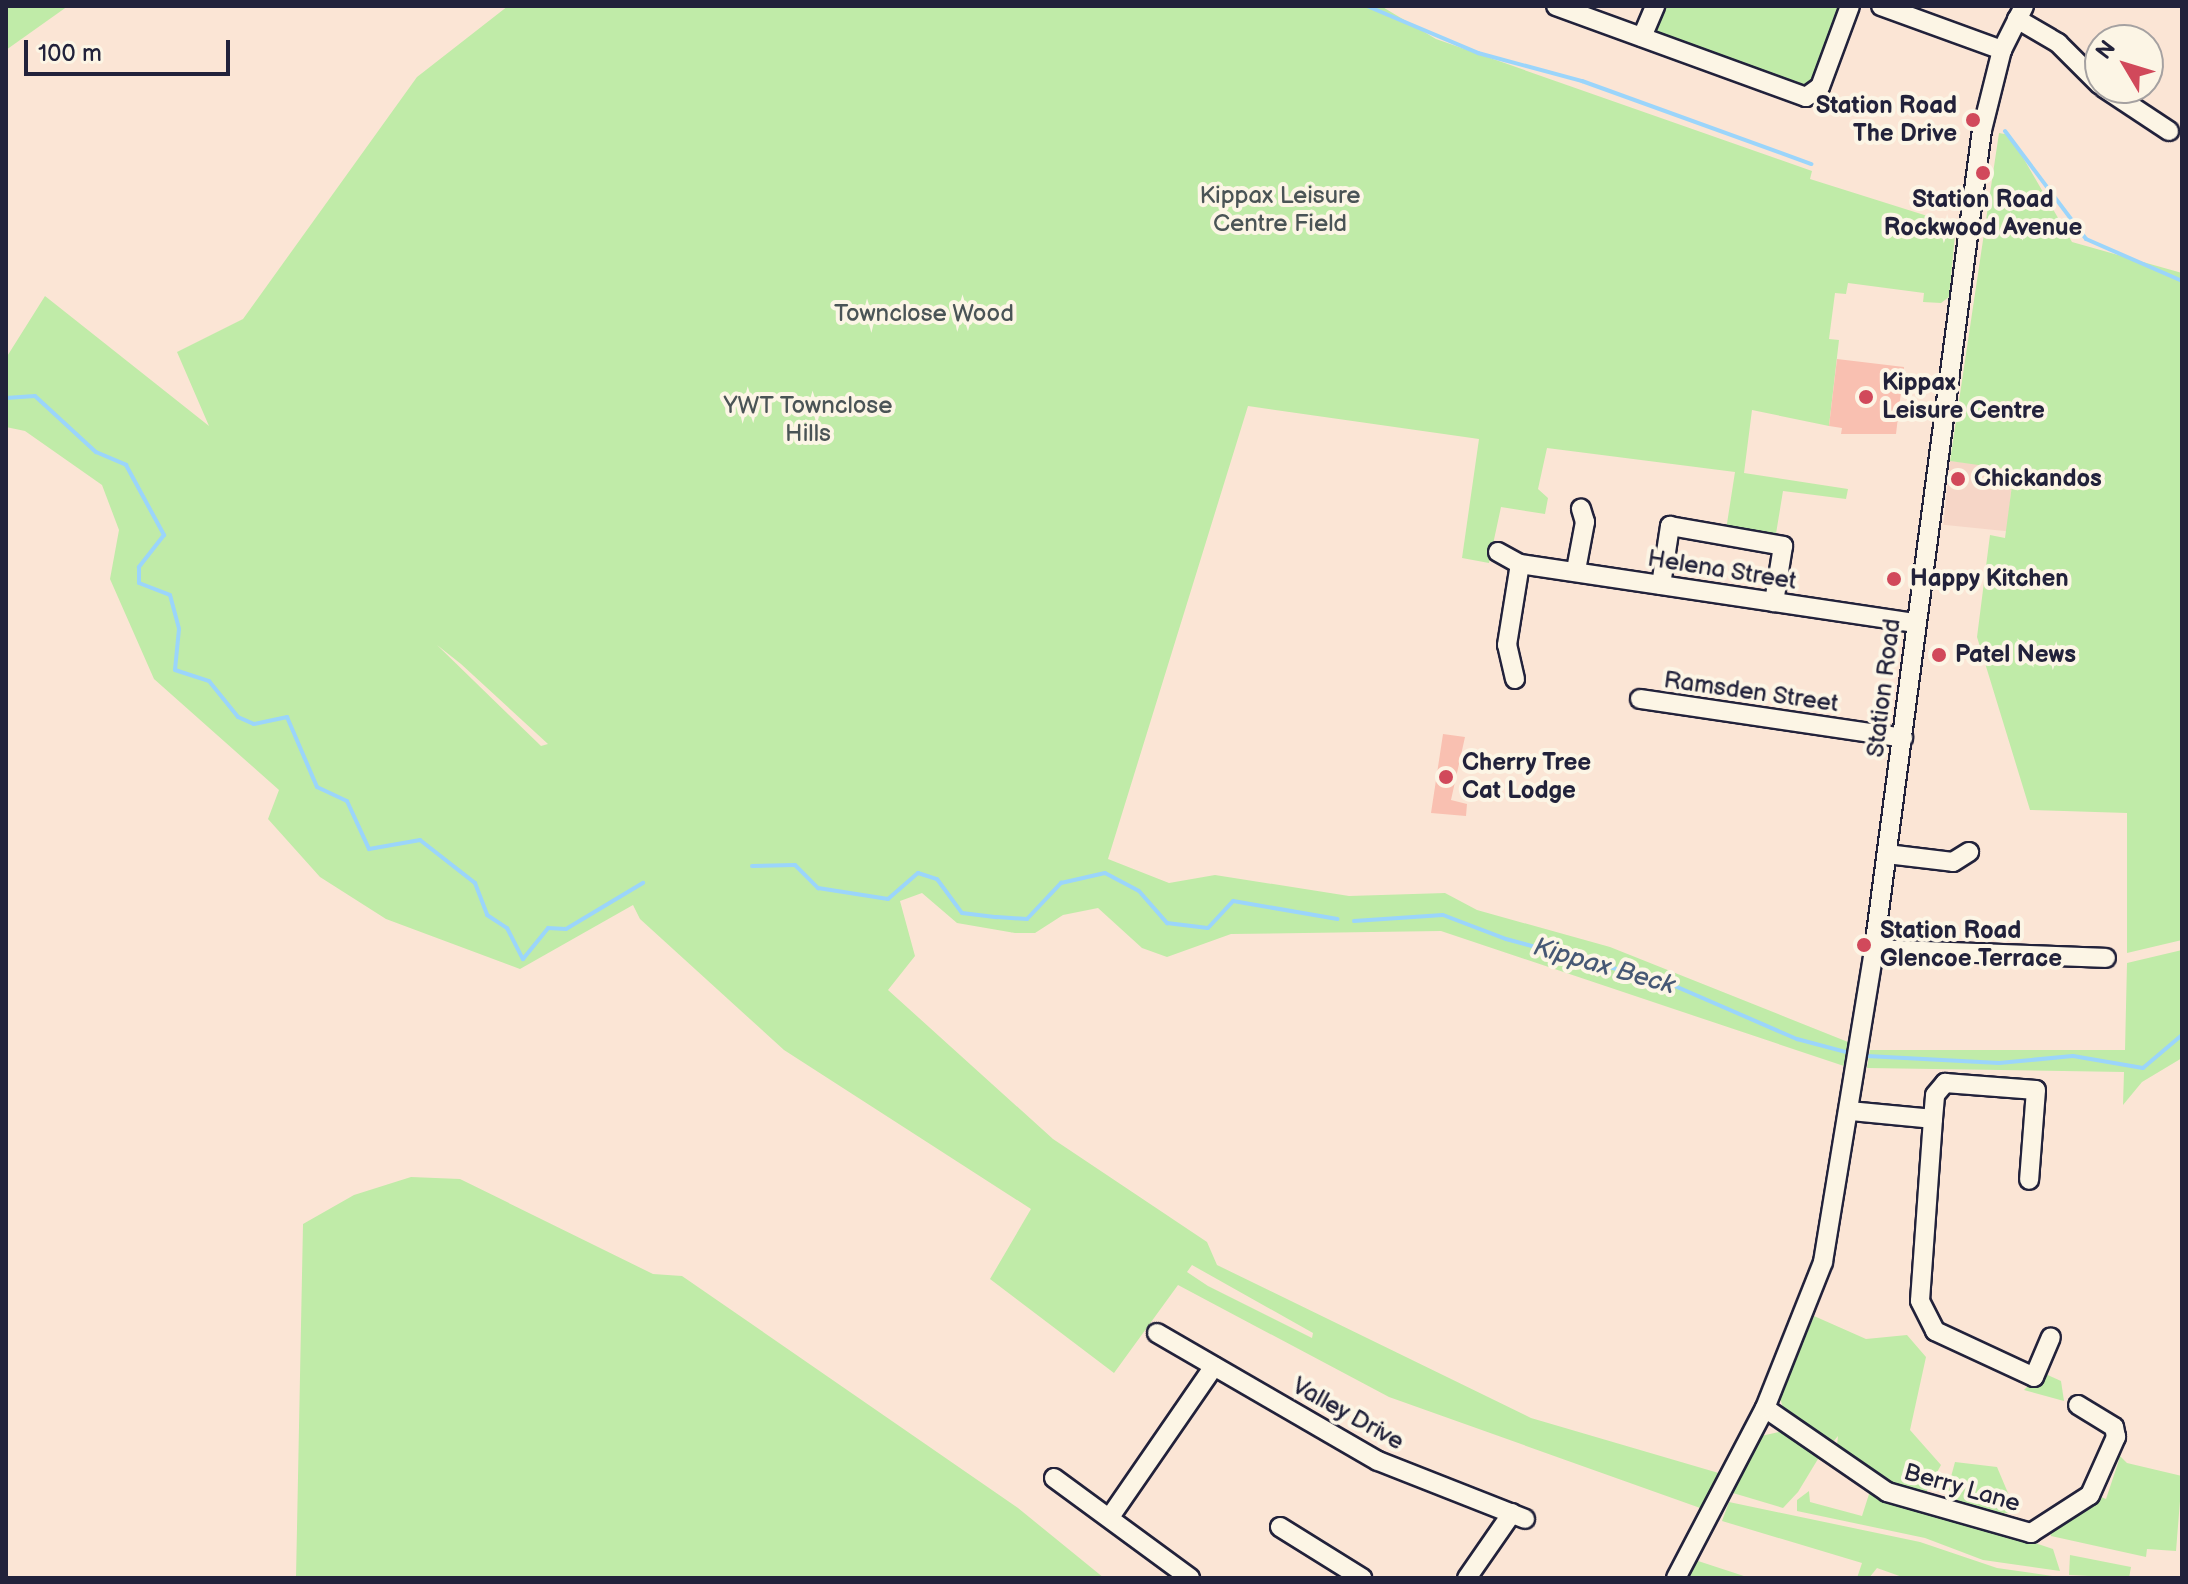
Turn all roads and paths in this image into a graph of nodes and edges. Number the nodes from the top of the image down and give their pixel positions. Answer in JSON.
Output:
{"nodes":[{"id":1,"x":1556,"y":6,"type":"edge"},
{"id":2,"x":1655,"y":6,"type":"edge"},
{"id":3,"x":1850,"y":6,"type":"edge"},
{"id":4,"x":1881,"y":6,"type":"edge"},
{"id":5,"x":2021,"y":12,"type":"edge"},
{"id":6,"x":1642,"y":37,"type":"junction"},
{"id":7,"x":2002,"y":50,"type":"junction"},
{"id":8,"x":2084,"y":69,"type":"edge"},
{"id":9,"x":2128,"y":104,"type":"edge"},
{"id":10,"x":2169,"y":131,"type":"dead end"},
{"id":11,"x":1581,"y":509,"type":"dead end"},
{"id":12,"x":1498,"y":552,"type":"dead end"},
{"id":13,"x":1520,"y":564,"type":"junction"},
{"id":14,"x":1576,"y":570,"type":"junction"},
{"id":15,"x":1661,"y":585,"type":"junction"},
{"id":16,"x":1774,"y":602,"type":"junction"},
{"id":17,"x":1916,"y":623,"type":"junction"},
{"id":18,"x":1515,"y":679,"type":"dead end"},
{"id":19,"x":1640,"y":699,"type":"dead end"},
{"id":20,"x":1903,"y":738,"type":"junction"},
{"id":21,"x":1969,"y":852,"type":"dead end"},
{"id":22,"x":1887,"y":854,"type":"junction"},
{"id":23,"x":1874,"y":949,"type":"junction"},
{"id":24,"x":2106,"y":958,"type":"dead end"},
{"id":25,"x":1850,"y":1111,"type":"junction"},
{"id":26,"x":1933,"y":1119,"type":"junction"},
{"id":27,"x":2029,"y":1180,"type":"dead end"},
{"id":28,"x":1157,"y":1333,"type":"dead end"},
{"id":29,"x":2051,"y":1337,"type":"dead end"},
{"id":30,"x":1214,"y":1366,"type":"junction"},
{"id":31,"x":2078,"y":1405,"type":"dead end"},
{"id":32,"x":1765,"y":1408,"type":"junction"},
{"id":33,"x":1054,"y":1478,"type":"dead end"},
{"id":34,"x":1110,"y":1517,"type":"junction"},
{"id":35,"x":1280,"y":1527,"type":"dead end"},
{"id":36,"x":1190,"y":1578,"type":"edge"},
{"id":37,"x":1362,"y":1578,"type":"edge"},
{"id":38,"x":1467,"y":1578,"type":"edge"},
{"id":39,"x":1676,"y":1578,"type":"edge"}],
"edges":[{"from":1,"to":6,"type":"street"},
{"from":2,"to":6,"type":"street"},
{"from":3,"to":6,"type":"street"},
{"from":4,"to":7,"type":"street"},
{"from":5,"to":7,"type":"street","name":"Station Road"},
{"from":5,"to":8,"type":"street"},
{"from":7,"to":17,"type":"street","name":"Station Road"},
{"from":9,"to":10,"type":"street"},
{"from":11,"to":14,"type":"street"},
{"from":12,"to":13,"type":"street"},
{"from":13,"to":14,"type":"street","name":"Helena Street"},
{"from":13,"to":18,"type":"street"},
{"from":14,"to":15,"type":"street","name":"Helena Street"},
{"from":15,"to":16,"type":"street","name":"Helena Street"},
{"from":15,"to":16,"type":"street"},
{"from":16,"to":17,"type":"street","name":"Helena Street"},
{"from":17,"to":20,"type":"street","name":"Station Road"},
{"from":19,"to":20,"type":"street","name":"Ramsden Street"},
{"from":20,"to":22,"type":"street","name":"Station Road"},
{"from":21,"to":22,"type":"street"},
{"from":22,"to":23,"type":"street","name":"Station Road"},
{"from":23,"to":24,"type":"street"},
{"from":23,"to":25,"type":"street","name":"Station Road"},
{"from":25,"to":26,"type":"street"},
{"from":25,"to":32,"type":"street","name":"Station Road"},
{"from":26,"to":27,"type":"street"},
{"from":26,"to":29,"type":"street"},
{"from":28,"to":30,"type":"street","name":"Valley Drive"},
{"from":30,"to":34,"type":"street"},
{"from":30,"to":38,"type":"street","name":"Valley Drive"},
{"from":31,"to":32,"type":"street","name":"Berry Lane"},
{"from":32,"to":39,"type":"street"},
{"from":33,"to":34,"type":"street"},
{"from":34,"to":36,"type":"street"},
{"from":35,"to":37,"type":"street"}]}
